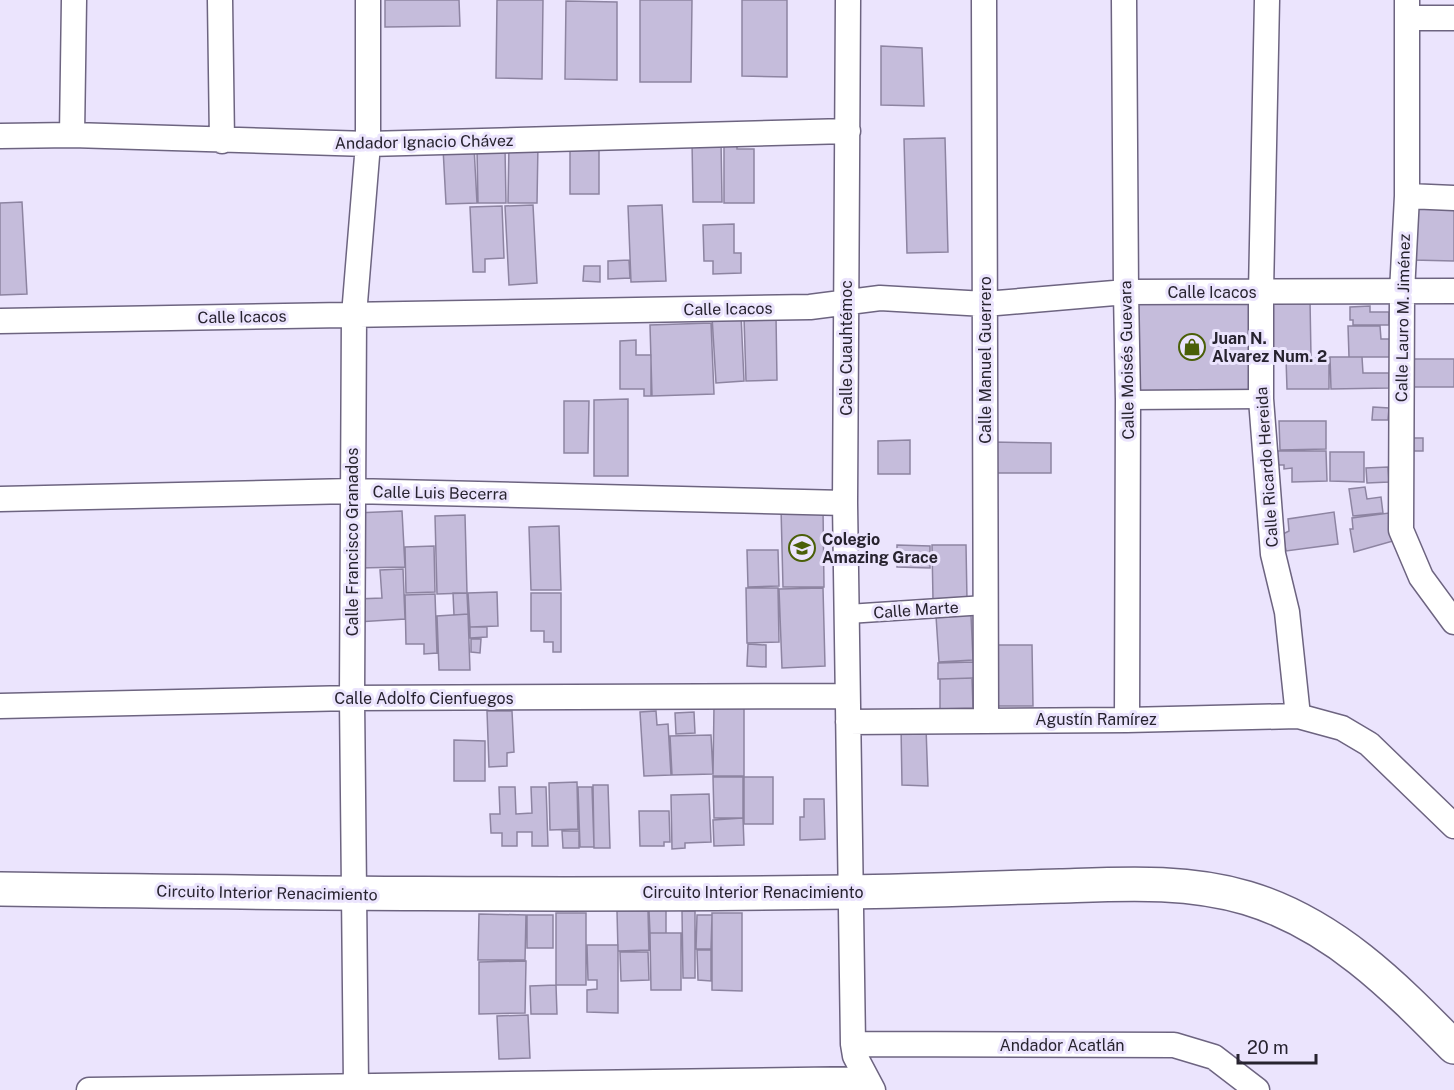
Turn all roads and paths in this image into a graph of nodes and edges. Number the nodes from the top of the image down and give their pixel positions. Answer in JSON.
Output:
{"nodes":[{"id":1,"x":74,"y":0,"type":"edge"},
{"id":2,"x":220,"y":0,"type":"edge"},
{"id":3,"x":368,"y":0,"type":"edge"},
{"id":4,"x":848,"y":0,"type":"edge"},
{"id":5,"x":984,"y":0,"type":"edge"},
{"id":6,"x":1124,"y":0,"type":"edge"},
{"id":7,"x":1267,"y":0,"type":"edge"},
{"id":8,"x":1407,"y":9,"type":"edge"},
{"id":9,"x":1454,"y":18,"type":"edge"},
{"id":10,"x":848,"y":131,"type":"junction"},
{"id":11,"x":72,"y":135,"type":"junction"},
{"id":12,"x":0,"y":136,"type":"edge"},
{"id":13,"x":222,"y":141,"type":"junction"},
{"id":14,"x":368,"y":144,"type":"junction"},
{"id":15,"x":1407,"y":196,"type":"junction"},
{"id":16,"x":1454,"y":198,"type":"edge"},
{"id":17,"x":1454,"y":291,"type":"edge"},
{"id":18,"x":1125,"y":292,"type":"junction"},
{"id":19,"x":1261,"y":292,"type":"junction"},
{"id":20,"x":1402,"y":292,"type":"junction"},
{"id":21,"x":846,"y":302,"type":"junction"},
{"id":22,"x":985,"y":304,"type":"junction"},
{"id":23,"x":354,"y":315,"type":"junction"},
{"id":24,"x":0,"y":321,"type":"edge"},
{"id":25,"x":1261,"y":399,"type":"junction"},
{"id":26,"x":1128,"y":400,"type":"junction"},
{"id":27,"x":352,"y":491,"type":"junction"},
{"id":28,"x":0,"y":499,"type":"edge"},
{"id":29,"x":845,"y":503,"type":"junction"},
{"id":30,"x":985,"y":605,"type":"junction"},
{"id":31,"x":848,"y":614,"type":"junction"},
{"id":32,"x":1454,"y":622,"type":"edge"},
{"id":33,"x":847,"y":696,"type":"junction"},
{"id":34,"x":352,"y":698,"type":"junction"},
{"id":35,"x":0,"y":706,"type":"edge"},
{"id":36,"x":1298,"y":716,"type":"junction"},
{"id":37,"x":987,"y":719,"type":"junction"},
{"id":38,"x":1127,"y":720,"type":"junction"},
{"id":39,"x":848,"y":722,"type":"junction"},
{"id":40,"x":1454,"y":826,"type":"edge"},
{"id":41,"x":0,"y":889,"type":"edge"},
{"id":42,"x":851,"y":892,"type":"junction"},
{"id":43,"x":354,"y":894,"type":"junction"},
{"id":44,"x":1450,"y":1034,"type":"edge"},
{"id":45,"x":853,"y":1044,"type":"junction"},
{"id":46,"x":870,"y":1084,"type":"edge"},
{"id":47,"x":356,"y":1085,"type":"junction"},
{"id":48,"x":767,"y":1085,"type":"edge"},
{"id":49,"x":432,"y":1088,"type":"edge"},
{"id":50,"x":89,"y":1090,"type":"edge"},
{"id":51,"x":1257,"y":1090,"type":"edge"}],
"edges":[{"from":1,"to":11,"type":"street"},
{"from":2,"to":13,"type":"street"},
{"from":3,"to":14,"type":"street","name":"Calle Francisco Granados"},
{"from":4,"to":10,"type":"street","name":"Calle Cuauhtémoc"},
{"from":5,"to":22,"type":"street","name":"Calle Manuel Guerrero"},
{"from":6,"to":18,"type":"street","name":"Calle Moisés Guevara"},
{"from":7,"to":19,"type":"street","name":"Calle Ricardo Hereida"},
{"from":8,"to":9,"type":"street"},
{"from":8,"to":15,"type":"street","name":"Calle Lauro M. Jiménez"},
{"from":10,"to":14,"type":"street","name":"Andador Ignacio Chávez"},
{"from":10,"to":21,"type":"street","name":"Calle Cuauhtémoc"},
{"from":11,"to":12,"type":"street","name":"Andador Ignacio Chávez"},
{"from":11,"to":13,"type":"street","name":"Andador Ignacio Chávez"},
{"from":13,"to":14,"type":"street","name":"Andador Ignacio Chávez"},
{"from":14,"to":23,"type":"street","name":"Calle Francisco Granados"},
{"from":15,"to":16,"type":"street"},
{"from":15,"to":20,"type":"street","name":"Calle Lauro M. Jiménez"},
{"from":17,"to":20,"type":"street","name":"Calle Icacos"},
{"from":18,"to":19,"type":"street","name":"Calle Icacos"},
{"from":18,"to":22,"type":"street","name":"Calle Icacos"},
{"from":18,"to":26,"type":"street","name":"Calle Moisés Guevara"},
{"from":19,"to":20,"type":"street","name":"Calle Icacos"},
{"from":19,"to":25,"type":"street","name":"Calle Ricardo Hereida"},
{"from":20,"to":32,"type":"street","name":"Calle Lauro M. Jiménez"},
{"from":21,"to":22,"type":"street","name":"Calle Icacos"},
{"from":21,"to":23,"type":"street","name":"Calle Icacos"},
{"from":21,"to":29,"type":"street","name":"Calle Cuauhtémoc"},
{"from":22,"to":30,"type":"street","name":"Calle Manuel Guerrero"},
{"from":23,"to":24,"type":"street","name":"Calle Icacos"},
{"from":23,"to":27,"type":"street","name":"Calle Francisco Granados"},
{"from":25,"to":26,"type":"street"},
{"from":25,"to":36,"type":"street","name":"Calle Ricardo Hereida"},
{"from":26,"to":38,"type":"street","name":"Calle Moisés Guevara"},
{"from":27,"to":28,"type":"street","name":"Calle Luis Becerra"},
{"from":27,"to":29,"type":"street","name":"Calle Luis Becerra"},
{"from":27,"to":34,"type":"street","name":"Calle Francisco Granados"},
{"from":29,"to":31,"type":"street","name":"Calle Cuauhtémoc"},
{"from":30,"to":31,"type":"street","name":"Calle Marte"},
{"from":30,"to":37,"type":"street","name":"Calle Manuel Guerrero"},
{"from":31,"to":33,"type":"street","name":"Calle Cuauhtémoc"},
{"from":33,"to":34,"type":"street","name":"Calle Adolfo Cienfuegos"},
{"from":33,"to":39,"type":"street","name":"Calle Cuauhtémoc"},
{"from":34,"to":35,"type":"street","name":"Calle Adolfo Cienfuegos"},
{"from":34,"to":43,"type":"street","name":"Calle Francisco Granados"},
{"from":36,"to":38,"type":"street","name":"Agustín Ramírez"},
{"from":36,"to":40,"type":"street","name":"Agustín Ramírez"},
{"from":37,"to":38,"type":"street","name":"Agustín Ramírez"},
{"from":37,"to":39,"type":"street","name":"Agustín Ramírez"},
{"from":39,"to":42,"type":"street","name":"Calle Cuauhtémoc"},
{"from":41,"to":43,"type":"main road","name":"Circuito Interior Renacimiento"},
{"from":42,"to":43,"type":"main road","name":"Circuito Interior Renacimiento"},
{"from":42,"to":44,"type":"main road","name":"Circuito Interior Renacimiento"},
{"from":42,"to":45,"type":"street","name":"Calle Cuauhtémoc"},
{"from":43,"to":47,"type":"street","name":"Calle Francisco Granados"},
{"from":45,"to":46,"type":"street"},
{"from":45,"to":51,"type":"street","name":"Andador Acatlán"},
{"from":46,"to":48,"type":"street"},
{"from":47,"to":49,"type":"street"},
{"from":47,"to":50,"type":"street"},
{"from":48,"to":49,"type":"street"}]}
